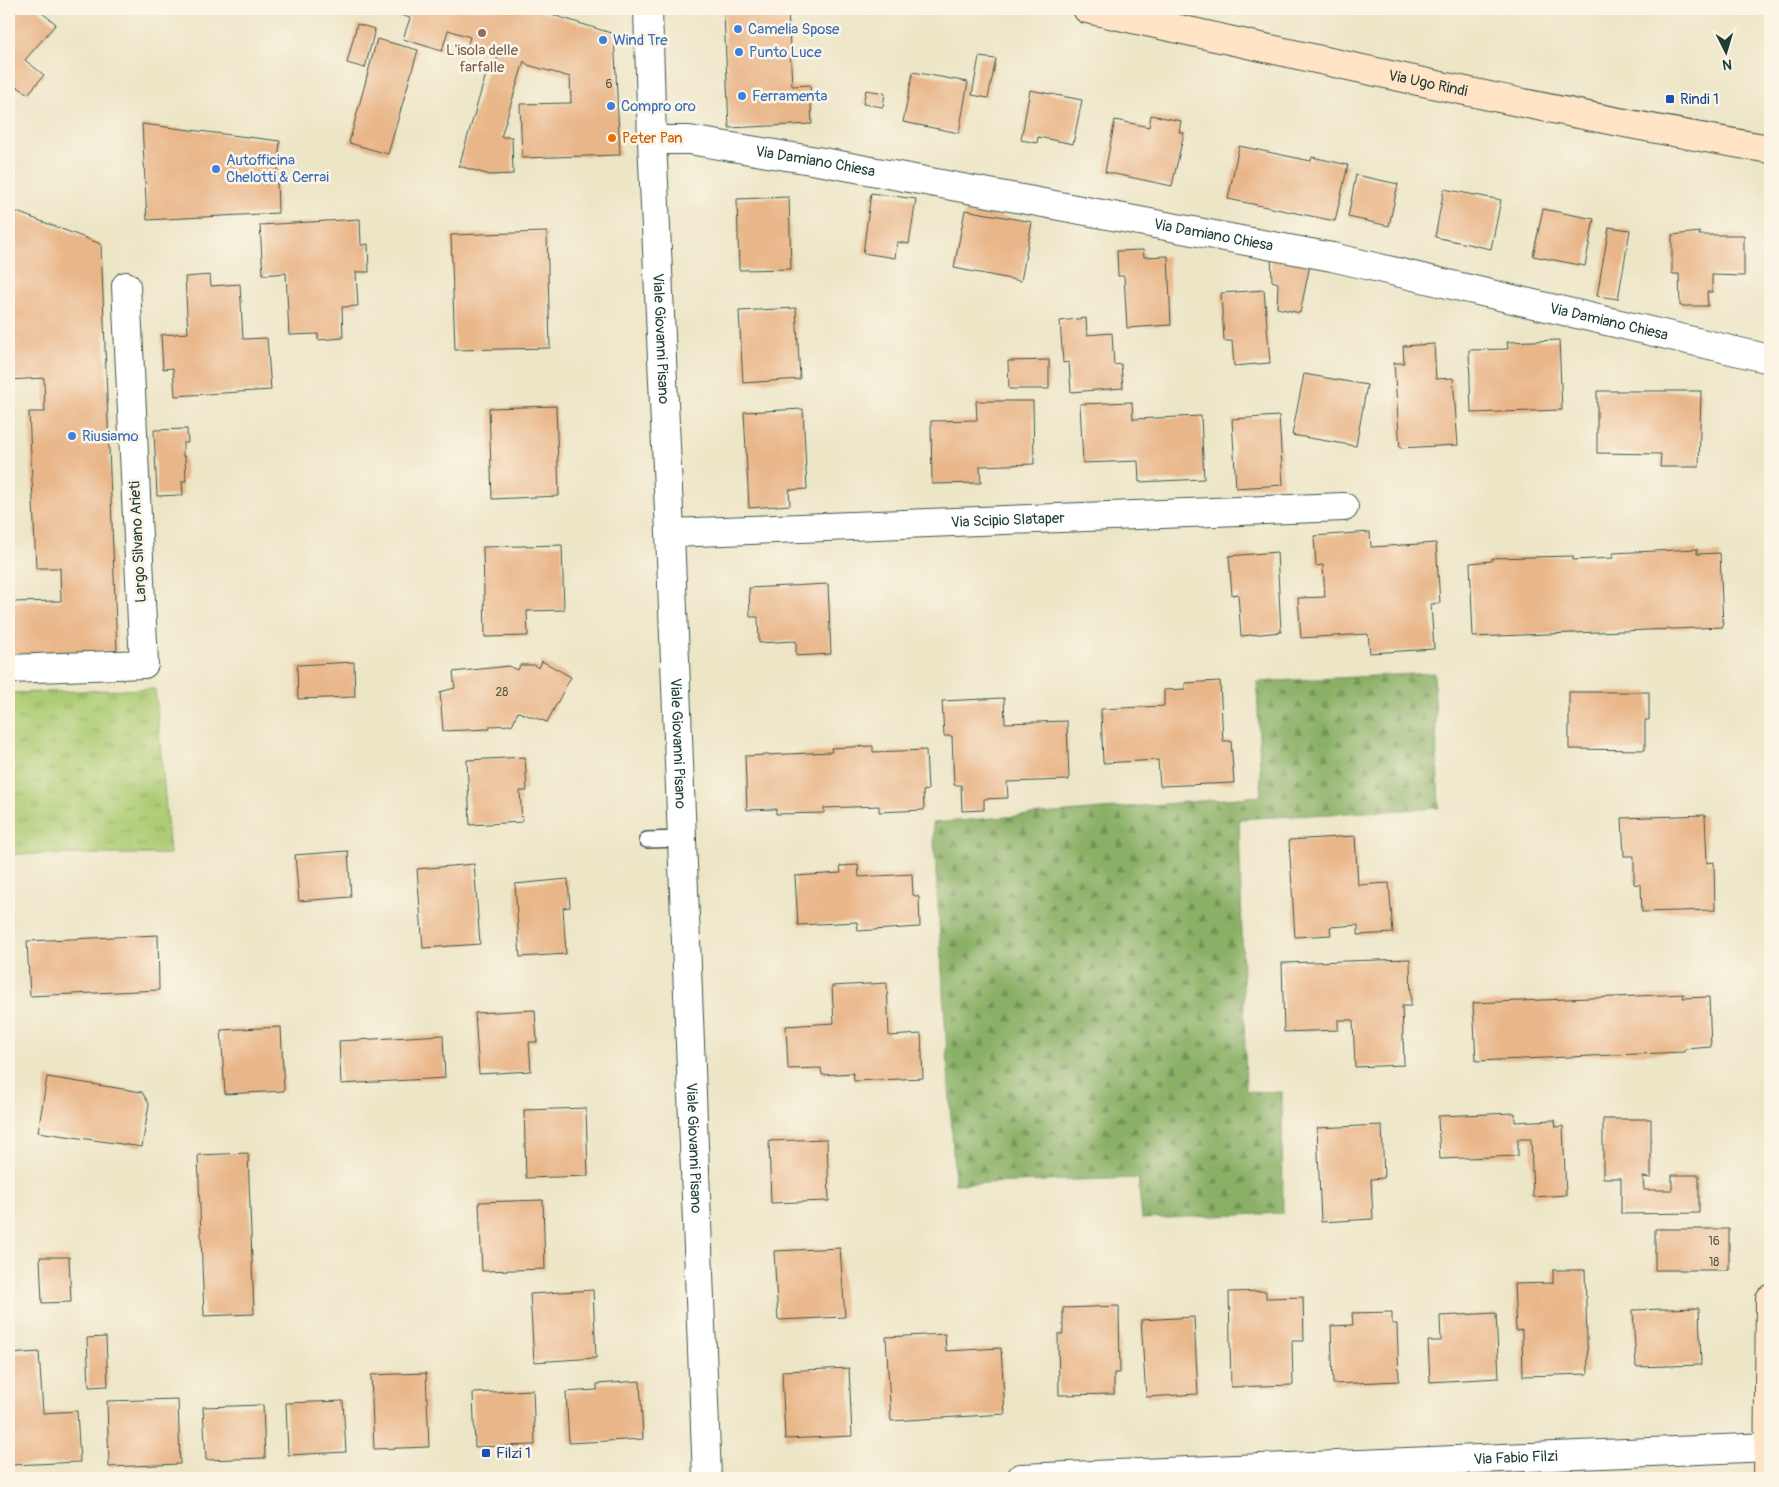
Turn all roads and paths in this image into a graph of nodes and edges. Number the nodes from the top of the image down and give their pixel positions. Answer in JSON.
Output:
{"nodes":[{"id":1,"x":648,"y":9,"type":"edge"},
{"id":2,"x":1087,"y":9,"type":"edge"},
{"id":3,"x":652,"y":140,"type":"junction"},
{"id":4,"x":1770,"y":149,"type":"edge"},
{"id":5,"x":126,"y":286,"type":"dead end"},
{"id":6,"x":1770,"y":359,"type":"edge"},
{"id":7,"x":1344,"y":507,"type":"dead end"},
{"id":8,"x":670,"y":534,"type":"junction"},
{"id":9,"x":9,"y":669,"type":"edge"},
{"id":10,"x":682,"y":839,"type":"junction"},
{"id":11,"x":647,"y":840,"type":"dead end"},
{"id":12,"x":1770,"y":1299,"type":"edge"},
{"id":13,"x":1770,"y":1447,"type":"edge"},
{"id":14,"x":707,"y":1478,"type":"edge"},
{"id":15,"x":1022,"y":1478,"type":"edge"},
{"id":16,"x":1768,"y":1478,"type":"edge"}],
"edges":[{"from":1,"to":3,"type":"street","name":"Viale Giovanni Pisano"},
{"from":2,"to":4,"type":"street","name":"Via Ugo Rindi"},
{"from":3,"to":6,"type":"street","name":"Via Damiano Chiesa"},
{"from":3,"to":8,"type":"street","name":"Viale Giovanni Pisano"},
{"from":5,"to":9,"type":"street","name":"Largo Silvano Arieti"},
{"from":7,"to":8,"type":"street","name":"Via Scipio Slataper"},
{"from":8,"to":10,"type":"street","name":"Viale Giovanni Pisano"},
{"from":10,"to":11,"type":"lane"},
{"from":10,"to":14,"type":"street","name":"Viale Giovanni Pisano"},
{"from":12,"to":13,"type":"street"},
{"from":13,"to":15,"type":"street","name":"Via Fabio Filzi"},
{"from":13,"to":16,"type":"street"}]}
